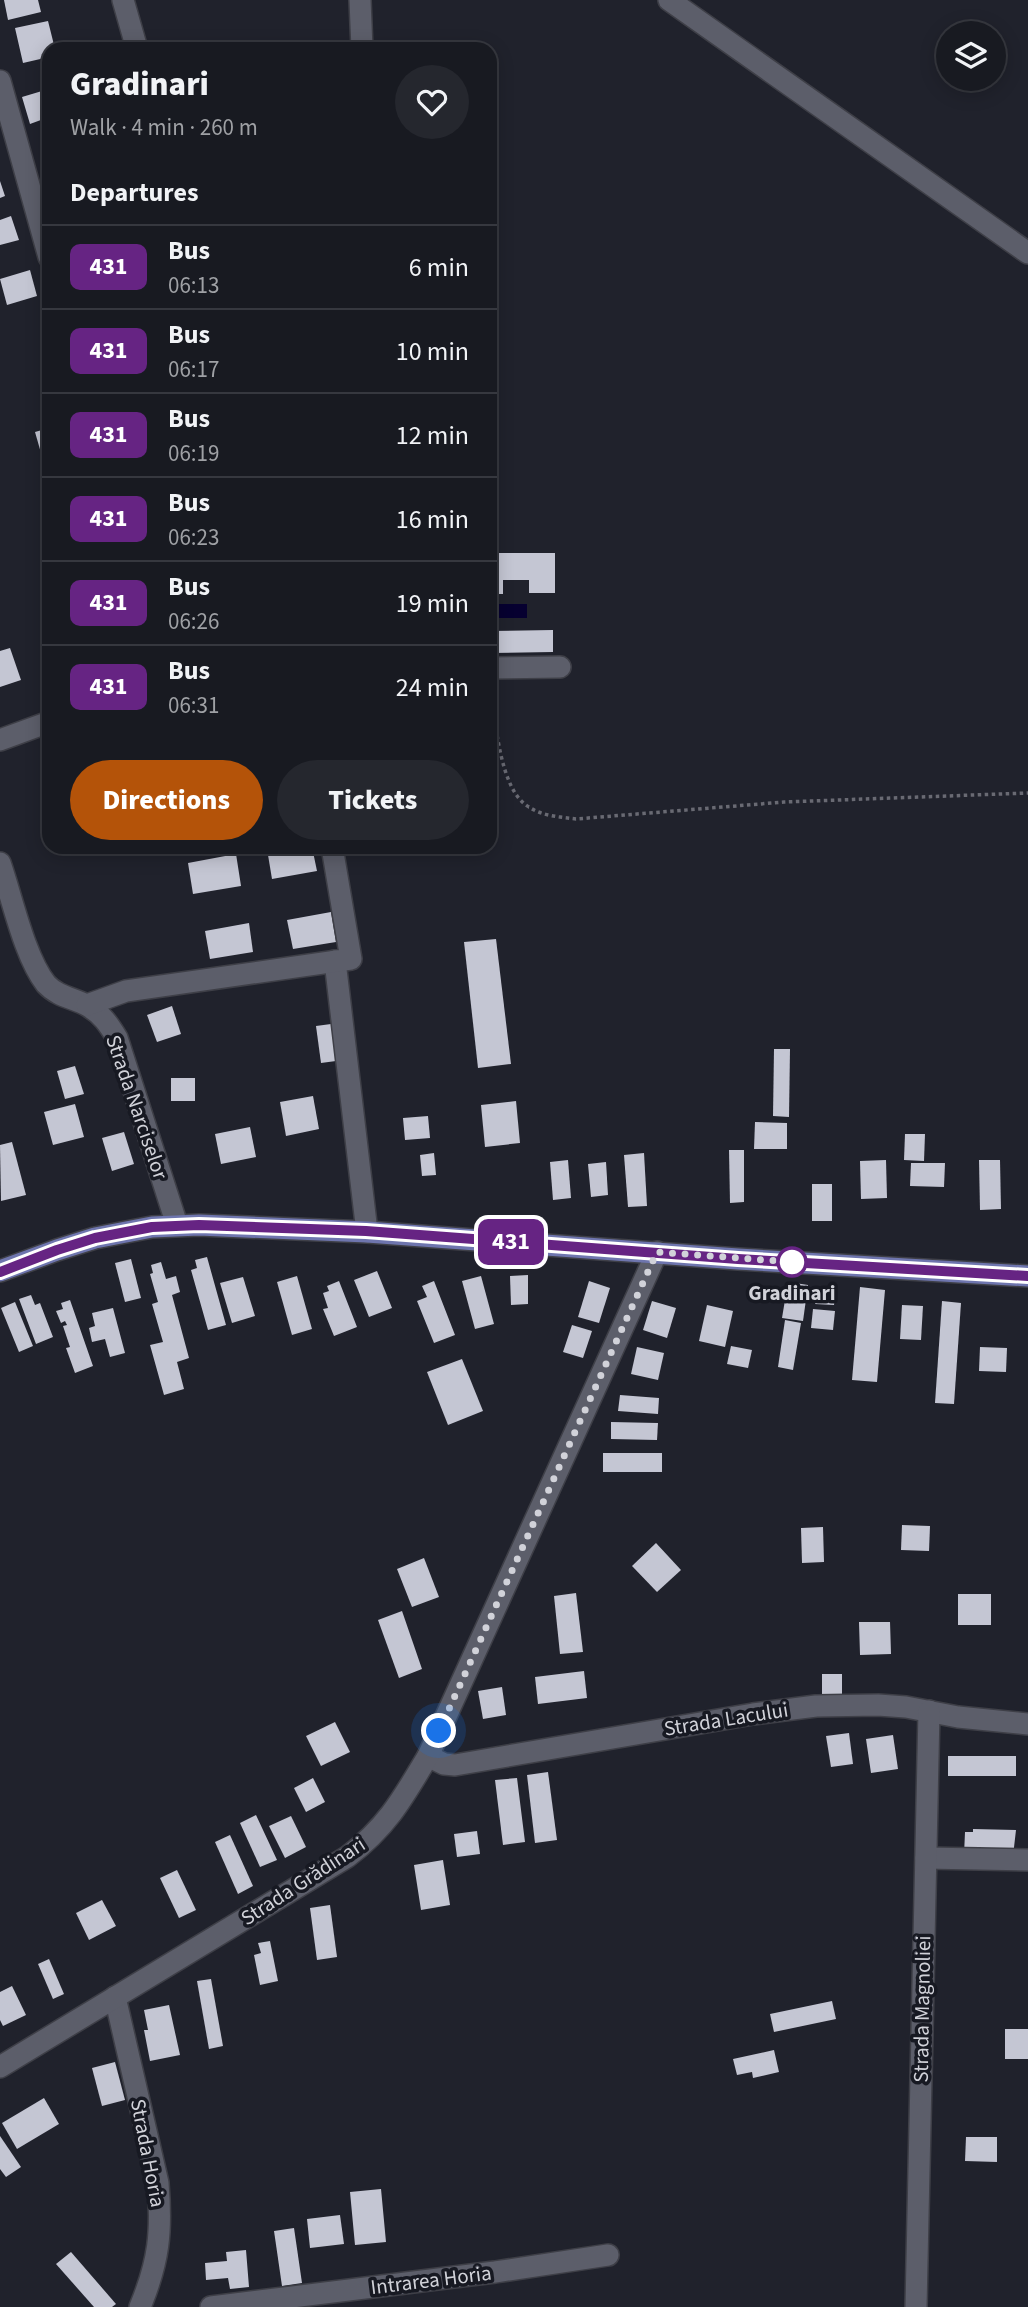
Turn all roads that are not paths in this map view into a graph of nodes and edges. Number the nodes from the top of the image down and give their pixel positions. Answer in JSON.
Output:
{"nodes":[{"id":1,"x":123,"y":0,"type":"edge"},
{"id":2,"x":360,"y":0,"type":"edge"},
{"id":3,"x":669,"y":0,"type":"edge"},
{"id":4,"x":135,"y":42,"type":"edge"},
{"id":5,"x":362,"y":42,"type":"edge"},
{"id":6,"x":0,"y":81,"type":"edge"},
{"id":7,"x":42,"y":232,"type":"edge"},
{"id":8,"x":1028,"y":253,"type":"edge"},
{"id":9,"x":560,"y":667,"type":"dead end"},
{"id":10,"x":497,"y":668,"type":"edge"},
{"id":11,"x":42,"y":725,"type":"edge"},
{"id":12,"x":0,"y":740,"type":"edge"},
{"id":13,"x":333,"y":854,"type":"edge"},
{"id":14,"x":1,"y":868,"type":"edge"},
{"id":15,"x":335,"y":961,"type":"junction"},
{"id":16,"x":87,"y":1005,"type":"junction"},
{"id":17,"x":177,"y":1225,"type":"junction"},
{"id":18,"x":366,"y":1231,"type":"junction"},
{"id":19,"x":657,"y":1252,"type":"junction"},
{"id":20,"x":0,"y":1272,"type":"edge"},
{"id":21,"x":1028,"y":1276,"type":"edge"},
{"id":22,"x":929,"y":1711,"type":"junction"},
{"id":23,"x":1028,"y":1724,"type":"edge"},
{"id":24,"x":428,"y":1756,"type":"junction"},
{"id":25,"x":926,"y":1858,"type":"junction"},
{"id":26,"x":1028,"y":1860,"type":"edge"},
{"id":27,"x":116,"y":1997,"type":"junction"},
{"id":28,"x":0,"y":2067,"type":"edge"},
{"id":29,"x":608,"y":2255,"type":"dead end"},
{"id":30,"x":140,"y":2307,"type":"edge"},
{"id":31,"x":211,"y":2307,"type":"edge"},
{"id":32,"x":916,"y":2307,"type":"edge"}],
"edges":[{"from":1,"to":4,"type":"street"},
{"from":2,"to":5,"type":"street"},
{"from":3,"to":8,"type":"street"},
{"from":6,"to":7,"type":"street"},
{"from":9,"to":10,"type":"street"},
{"from":11,"to":12,"type":"street"},
{"from":13,"to":15,"type":"street"},
{"from":14,"to":16,"type":"street","name":"Strada Narciselor"},
{"from":15,"to":16,"type":"street"},
{"from":15,"to":18,"type":"street"},
{"from":16,"to":17,"type":"street","name":"Strada Narciselor"},
{"from":17,"to":18,"type":"main road"},
{"from":17,"to":20,"type":"main road"},
{"from":18,"to":19,"type":"main road"},
{"from":19,"to":21,"type":"main road"},
{"from":19,"to":24,"type":"street","name":"Strada Grădinari"},
{"from":22,"to":23,"type":"street","name":"Strada Lacului"},
{"from":22,"to":24,"type":"street","name":"Strada Lacului"},
{"from":22,"to":25,"type":"street","name":"Strada Magnoliei"},
{"from":24,"to":27,"type":"street","name":"Strada Grădinari"},
{"from":25,"to":26,"type":"street"},
{"from":25,"to":32,"type":"street","name":"Strada Magnoliei"},
{"from":27,"to":28,"type":"street","name":"Strada Grădinari"},
{"from":27,"to":30,"type":"street","name":"Strada Horia"},
{"from":29,"to":31,"type":"street","name":"Intrarea Horia"}]}
